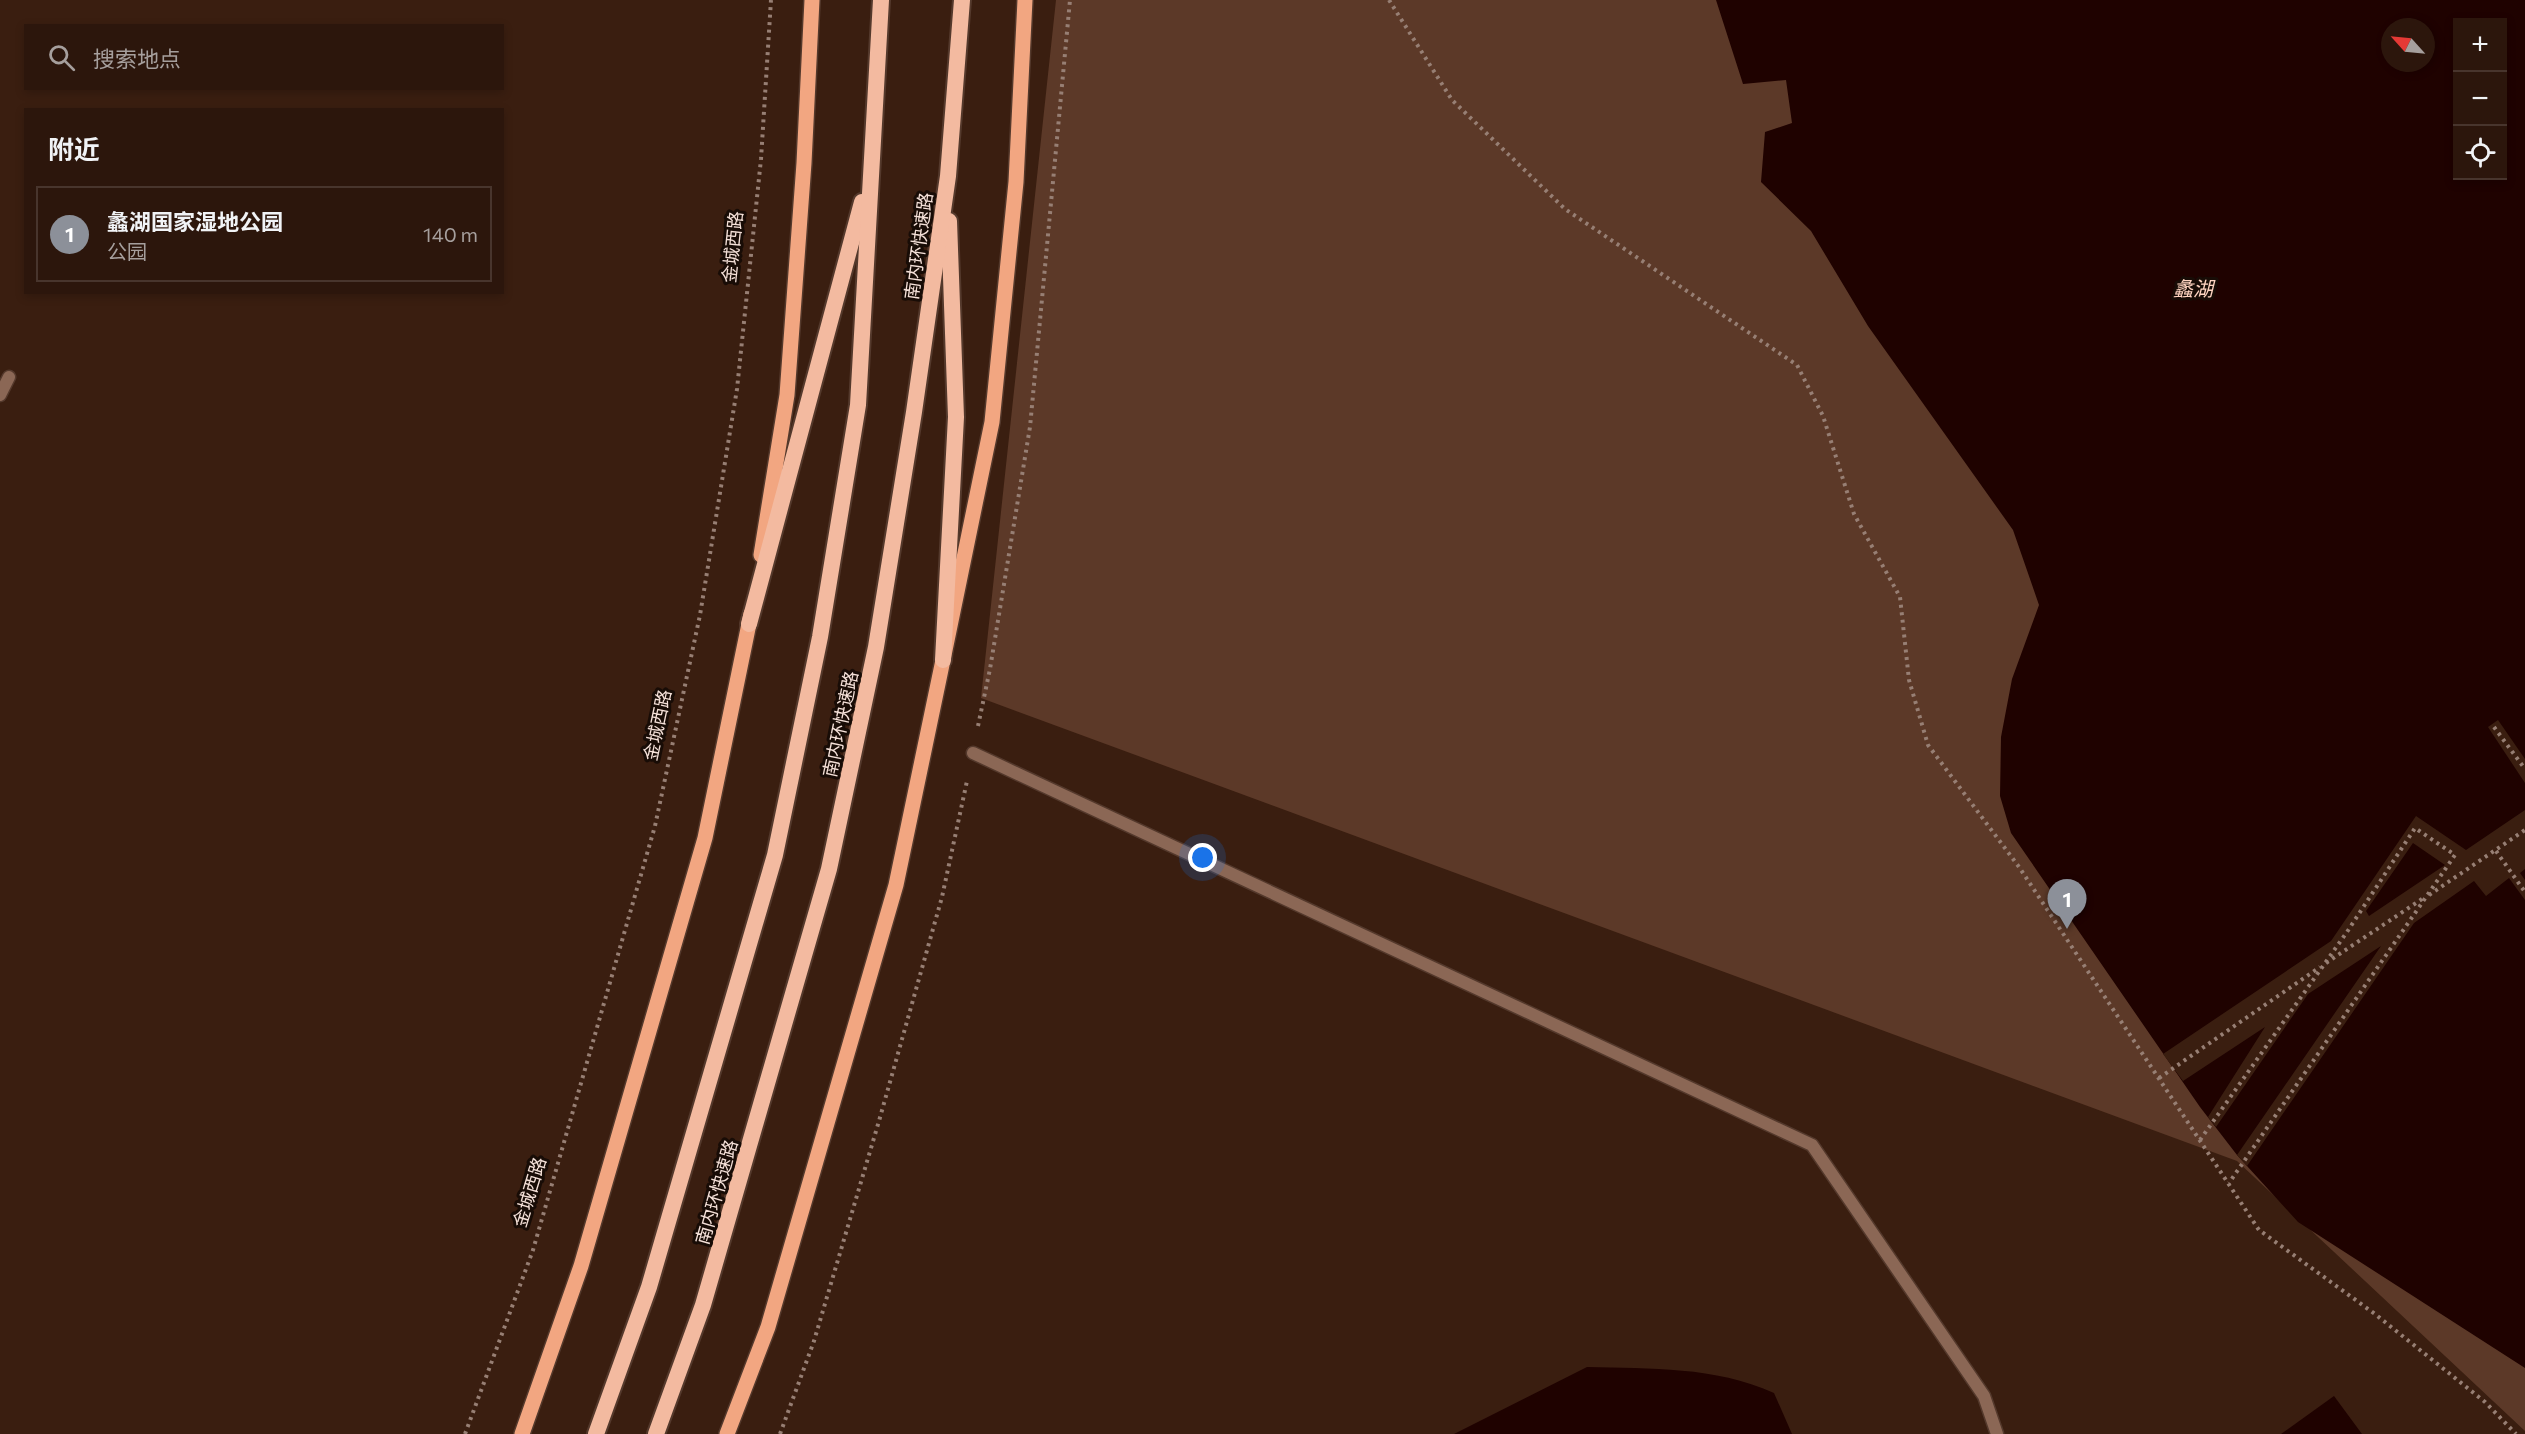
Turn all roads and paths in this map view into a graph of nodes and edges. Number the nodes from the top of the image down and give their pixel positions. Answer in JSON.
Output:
{"nodes":[{"id":1,"x":771,"y":0,"type":"edge"},
{"id":2,"x":812,"y":0,"type":"edge"},
{"id":3,"x":881,"y":0,"type":"edge"},
{"id":4,"x":962,"y":0,"type":"edge"},
{"id":5,"x":1025,"y":0,"type":"edge"},
{"id":6,"x":1389,"y":0,"type":"edge"},
{"id":7,"x":871,"y":169,"type":"junction"},
{"id":8,"x":948,"y":176,"type":"junction"},
{"id":9,"x":9,"y":377,"type":"dead end"},
{"id":10,"x":0,"y":395,"type":"edge"},
{"id":11,"x":749,"y":624,"type":"junction"},
{"id":12,"x":944,"y":660,"type":"junction"},
{"id":13,"x":2494,"y":727,"type":"dead end"},
{"id":14,"x":973,"y":753,"type":"dead end"},
{"id":15,"x":2525,"y":770,"type":"edge"},
{"id":16,"x":2524,"y":832,"type":"edge"},
{"id":17,"x":2496,"y":851,"type":"junction"},
{"id":18,"x":2525,"y":892,"type":"edge"},
{"id":19,"x":2426,"y":897,"type":"junction"},
{"id":20,"x":2324,"y":964,"type":"junction"},
{"id":21,"x":2158,"y":1078,"type":"junction"},
{"id":22,"x":2200,"y":1140,"type":"junction"},
{"id":23,"x":2229,"y":1183,"type":"junction"},
{"id":24,"x":465,"y":1434,"type":"edge"},
{"id":25,"x":522,"y":1434,"type":"edge"},
{"id":26,"x":596,"y":1434,"type":"edge"},
{"id":27,"x":656,"y":1434,"type":"edge"},
{"id":28,"x":727,"y":1434,"type":"edge"},
{"id":29,"x":1997,"y":1434,"type":"edge"},
{"id":30,"x":2516,"y":1434,"type":"edge"}],
"edges":[{"from":1,"to":24,"type":"path","name":"金城西路"},
{"from":2,"to":11,"type":"main road"},
{"from":3,"to":7,"type":"highway","name":"南内环快速路"},
{"from":4,"to":8,"type":"highway","name":"南内环快速路"},
{"from":5,"to":12,"type":"main road"},
{"from":6,"to":21,"type":"path"},
{"from":7,"to":11,"type":"highway"},
{"from":7,"to":26,"type":"highway","name":"南内环快速路"},
{"from":8,"to":12,"type":"highway"},
{"from":8,"to":27,"type":"highway","name":"南内环快速路"},
{"from":9,"to":10,"type":"street"},
{"from":11,"to":25,"type":"main road"},
{"from":12,"to":28,"type":"main road"},
{"from":13,"to":15,"type":"path"},
{"from":14,"to":29,"type":"street"},
{"from":16,"to":17,"type":"path"},
{"from":17,"to":18,"type":"path"},
{"from":17,"to":19,"type":"path"},
{"from":19,"to":20,"type":"path"},
{"from":19,"to":20,"type":"path"},
{"from":19,"to":23,"type":"path"},
{"from":20,"to":21,"type":"path"},
{"from":20,"to":22,"type":"path"},
{"from":21,"to":22,"type":"path"},
{"from":22,"to":23,"type":"path"},
{"from":23,"to":30,"type":"path"}]}
